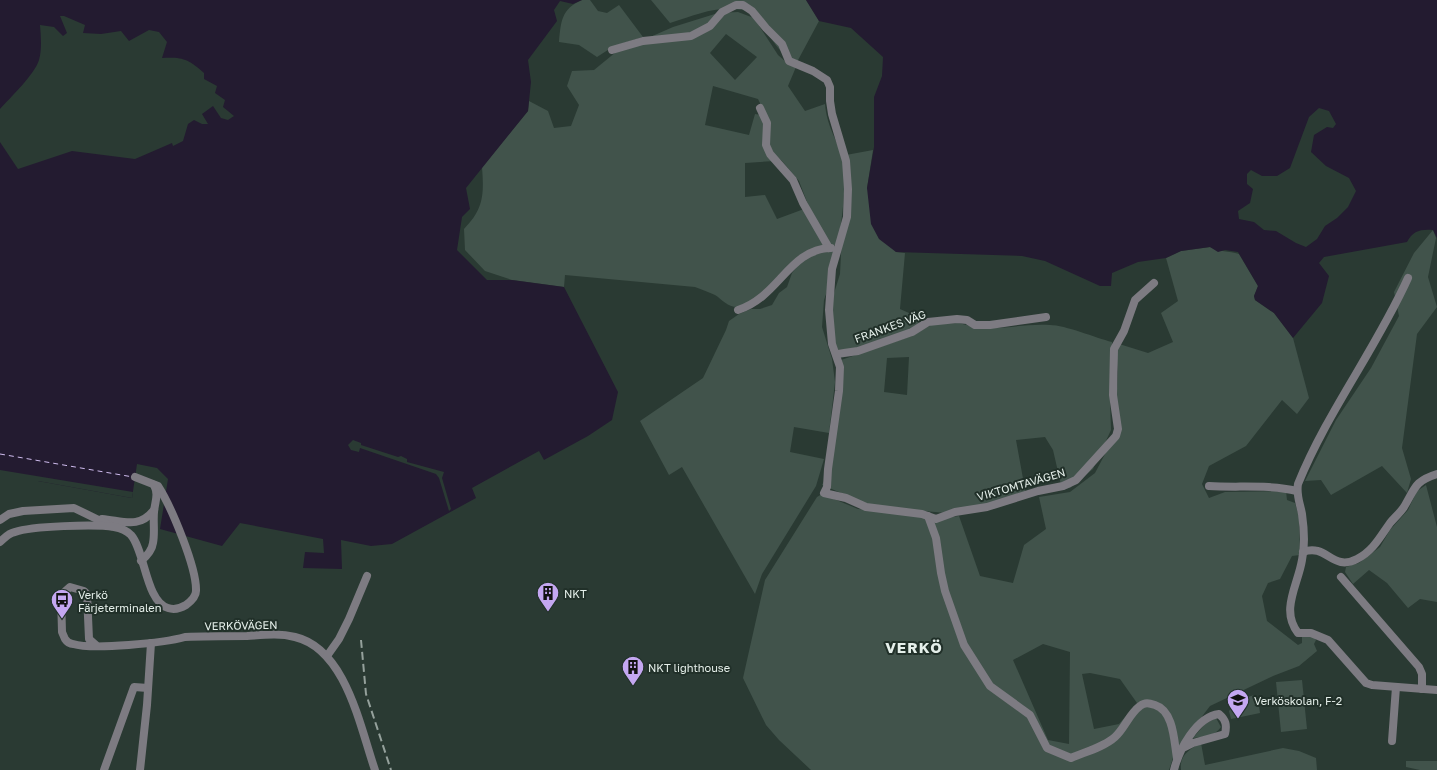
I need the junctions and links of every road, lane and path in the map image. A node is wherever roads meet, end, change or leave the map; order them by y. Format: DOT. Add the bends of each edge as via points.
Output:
graph roads {
  1 [pos="612,50"];
  2 [pos="760,108"];
  3 [pos="838,247"];
  4 [pos="828,248"];
  5 [pos="1408,278"];
  6 [pos="1154,283"];
  7 [pos="738,310"];
  8 [pos="1046,317"];
  9 [pos="837,354"];
  10 [pos="1437,474"];
  11 [pos="135,477"];
  12 [pos="153,483"];
  13 [pos="1208,486"];
  14 [pos="1297,491"];
  15 [pos="154,510"];
  16 [pos="928,516"];
  17 [pos="96,518"];
  18 [pos="0,520"];
  19 [pos="114,527"];
  20 [pos="0,542"];
  21 [pos="1303,552"];
  22 [pos="141,561"];
  23 [pos="367,576"];
  24 [pos="1341,577"];
  25 [pos="151,642"];
  26 [pos="97,646"];
  27 [pos="327,656"];
  28 [pos="1396,687"];
  29 [pos="148,688"];
  30 [pos="1422,689"];
  31 [pos="1437,690"];
  32 [pos="1392,741"];
  33 [pos="1183,748"];
  34 [pos="1177,758"];
  35 [pos="104,770"];
  36 [pos="140,770"];
  37 [pos="375,770"];
  38 [pos="1174,770"];
  1 -- 3 [label="street" via="643,41 691,36 710,26 722,12 736,5 743,5 752,11 782,44 789,61 823,76 830,87 832,114 846,161 848,189 847,218"];
  2 -- 4 [label="street" via="767,123 766,145 770,154 793,180"];
  3 -- 4 [label="street"];
  3 -- 9 [label="street" via="832,269 829,310 832,344"];
  4 -- 7 [label="street" via="808,252 763,298"];
  5 -- 14 [label="street" via="1302,473"];
  6 -- 16 [label="street, VIKTOMTAVÄGEN" via="1136,300 1114,349 1113,395 1118,429 1116,436 1076,480 987,507 954,512 936,520"];
  8 -- 9 [label="street, FRANKES VÄG" via="990,326 975,325 957,319 928,322 912,332 858,351"];
  9 -- 16 [label="street, VIKTOMTAVÄGEN" via="840,367 839,391 827,487 824,493 846,498 866,507"];
  10 -- 21 [label="street" via="1419,481 1404,507 1379,540 1357,559 1346,563 1338,562 1312,548"];
  11 -- 12 [label="street"];
  12 -- 15 [label="street" via="157,502"];
  12 -- 22 [label="street" via="164,495 189,559 195,578 196,593 192,601 177,609 168,608 160,603"];
  13 -- 14 [label="street" via="1279,487"];
  14 -- 21 [label="street" via="1302,512"];
  15 -- 17 [label="street" via="149,517 139,523"];
  15 -- 22 [label="street" via="153,542"];
  16 -- 34 [label="street" via="936,538 945,591 964,645 990,686 1030,715 1047,748 1071,758 1117,736 1136,711 1148,703 1160,706 1168,716"];
  17 -- 18 [label="street" via="74,508 23,511 9,514"];
  17 -- 19 [label="street"];
  19 -- 20 [label="street" via="24,529 13,532"];
  19 -- 22 [label="street" via="131,535"];
  21 -- 28 [label="street" via="1290,600 1293,626 1298,633 1311,633 1328,640 1366,683"];
  23 -- 27 [label="street" via="339,639"];
  24 -- 30 [label="street" via="1419,668 1422,674"];
  25 -- 26 [label="street, VERKÖVÄGEN"];
  25 -- 27 [label="street, VERKÖVÄGEN" via="185,637 284,635 314,644"];
  25 -- 29 [label="street"];
  26 -- 26 [label="street, VERKÖVÄGEN" via="89,639 87,594 70,587 61,595 62,632 65,640 74,645"];
  27 -- 37 [label="street, VERKÖVÄGEN" via="340,674"];
  28 -- 30 [label="street"];
  28 -- 32 [label="street"];
  29 -- 35 [label="street" via="134,688"];
  29 -- 36 [label="street"];
  30 -- 31 [label="street"];
  33 -- 33 [label="street" via="1225,734 1224,718 1219,714 1211,715 1195,730"];
  33 -- 34 [label="street"];
  34 -- 38 [label="street"];
}
